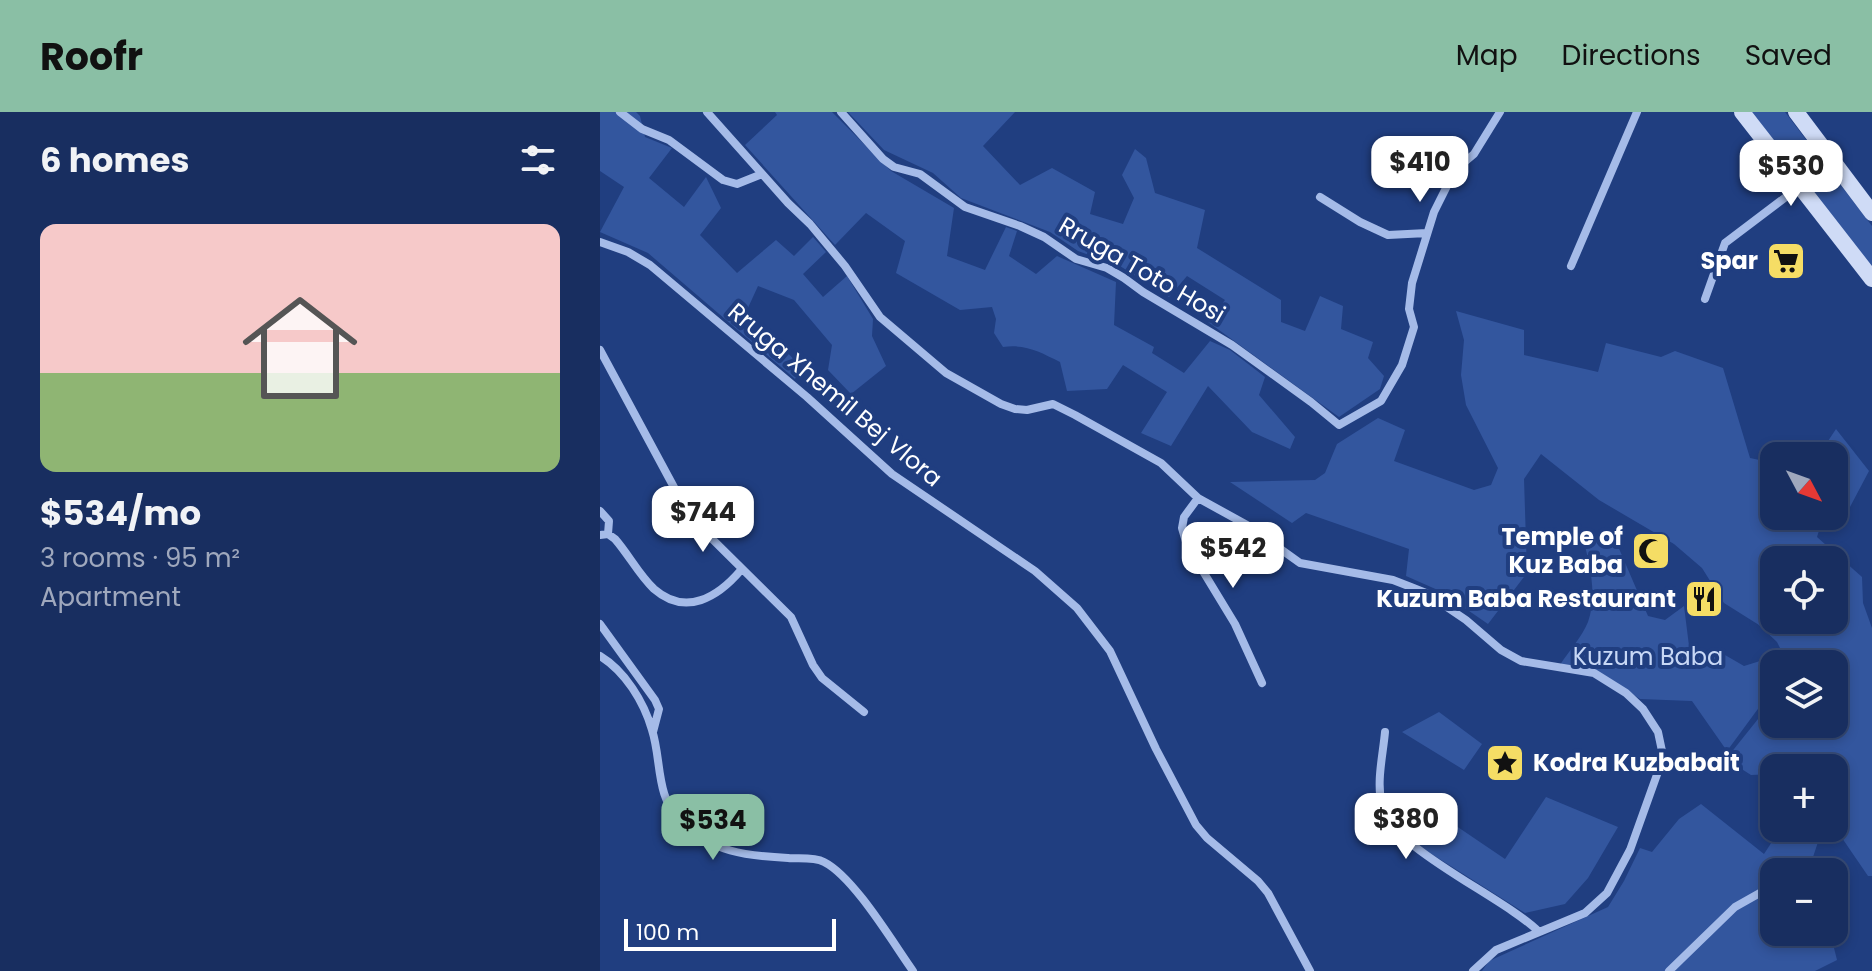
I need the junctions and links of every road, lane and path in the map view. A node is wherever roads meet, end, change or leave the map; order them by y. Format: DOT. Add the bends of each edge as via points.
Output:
graph roads {
  1 [pos="620,112"];
  2 [pos="707,112"];
  3 [pos="841,112"];
  4 [pos="1500,112"];
  5 [pos="1637,112"];
  6 [pos="1742,112"];
  7 [pos="1796,112"];
  8 [pos="762,174"];
  9 [pos="1799,187"];
  10 [pos="1320,197"];
  11 [pos="1872,213"];
  12 [pos="1427,233"];
  13 [pos="600,242"];
  14 [pos="1571,266"];
  15 [pos="1872,279"];
  16 [pos="1705,299"];
  17 [pos="600,350"];
  18 [pos="1198,498"];
  19 [pos="600,511"];
  20 [pos="604,535"];
  21 [pos="741,570"];
  22 [pos="600,624"];
  23 [pos="600,656"];
  24 [pos="1262,683"];
  25 [pos="864,712"];
  26 [pos="653,732"];
  27 [pos="1385,732"];
  28 [pos="1760,893"];
  29 [pos="1539,932"];
  30 [pos="913,971"];
  31 [pos="1310,971"];
  32 [pos="1473,971"];
  33 [pos="1669,971"];
  1 -- 8 [label="street" via="723,180 737,184"];
  2 -- 8 [label="street"];
  3 -- 12 [label="street, Rruga Toto Hosi" via="894,167 920,174 965,207 1020,226 1076,259 1107,268 1232,345 1339,425 1381,401 1402,365 1414,327 1409,309 1412,283"];
  4 -- 12 [label="street" via="1474,154 1450,176"];
  5 -- 14 [label="street"];
  6 -- 9 [label="main road"];
  7 -- 11 [label="main road"];
  8 -- 18 [label="street" via="820,236 880,317 946,373 1015,409 1053,404 1161,463"];
  9 -- 15 [label="main road"];
  9 -- 16 [label="street" via="1725,243"];
  10 -- 12 [label="street" via="1388,235"];
  13 -- 31 [label="street, Rruga Xhemil Bej Vlora" via="650,265 892,474 1035,571 1077,608 1110,651 1196,825 1258,881"];
  17 -- 21 [label="street" via="697,524"];
  18 -- 24 [label="street" via="1184,517 1187,545 1235,624"];
  18 -- 29 [label="street" via="1300,563 1393,580 1426,593 1521,661 1594,673 1626,693 1651,719 1662,751 1630,850 1597,904"];
  19 -- 20 [label="street" via="609,521"];
  20 -- 21 [label="street" via="620,545 656,591 682,603 707,600"];
  21 -- 25 [label="street" via="791,617 822,678"];
  22 -- 26 [label="street" via="655,700 659,709"];
  23 -- 26 [label="street" via="637,695"];
  26 -- 30 [label="street" via="660,783 678,820 739,855 822,860 846,881"];
  27 -- 29 [label="street" via="1379,792 1391,825 1416,849"];
  28 -- 33 [label="street" via="1735,907"];
  29 -- 32 [label="street" via="1496,950"];
}
